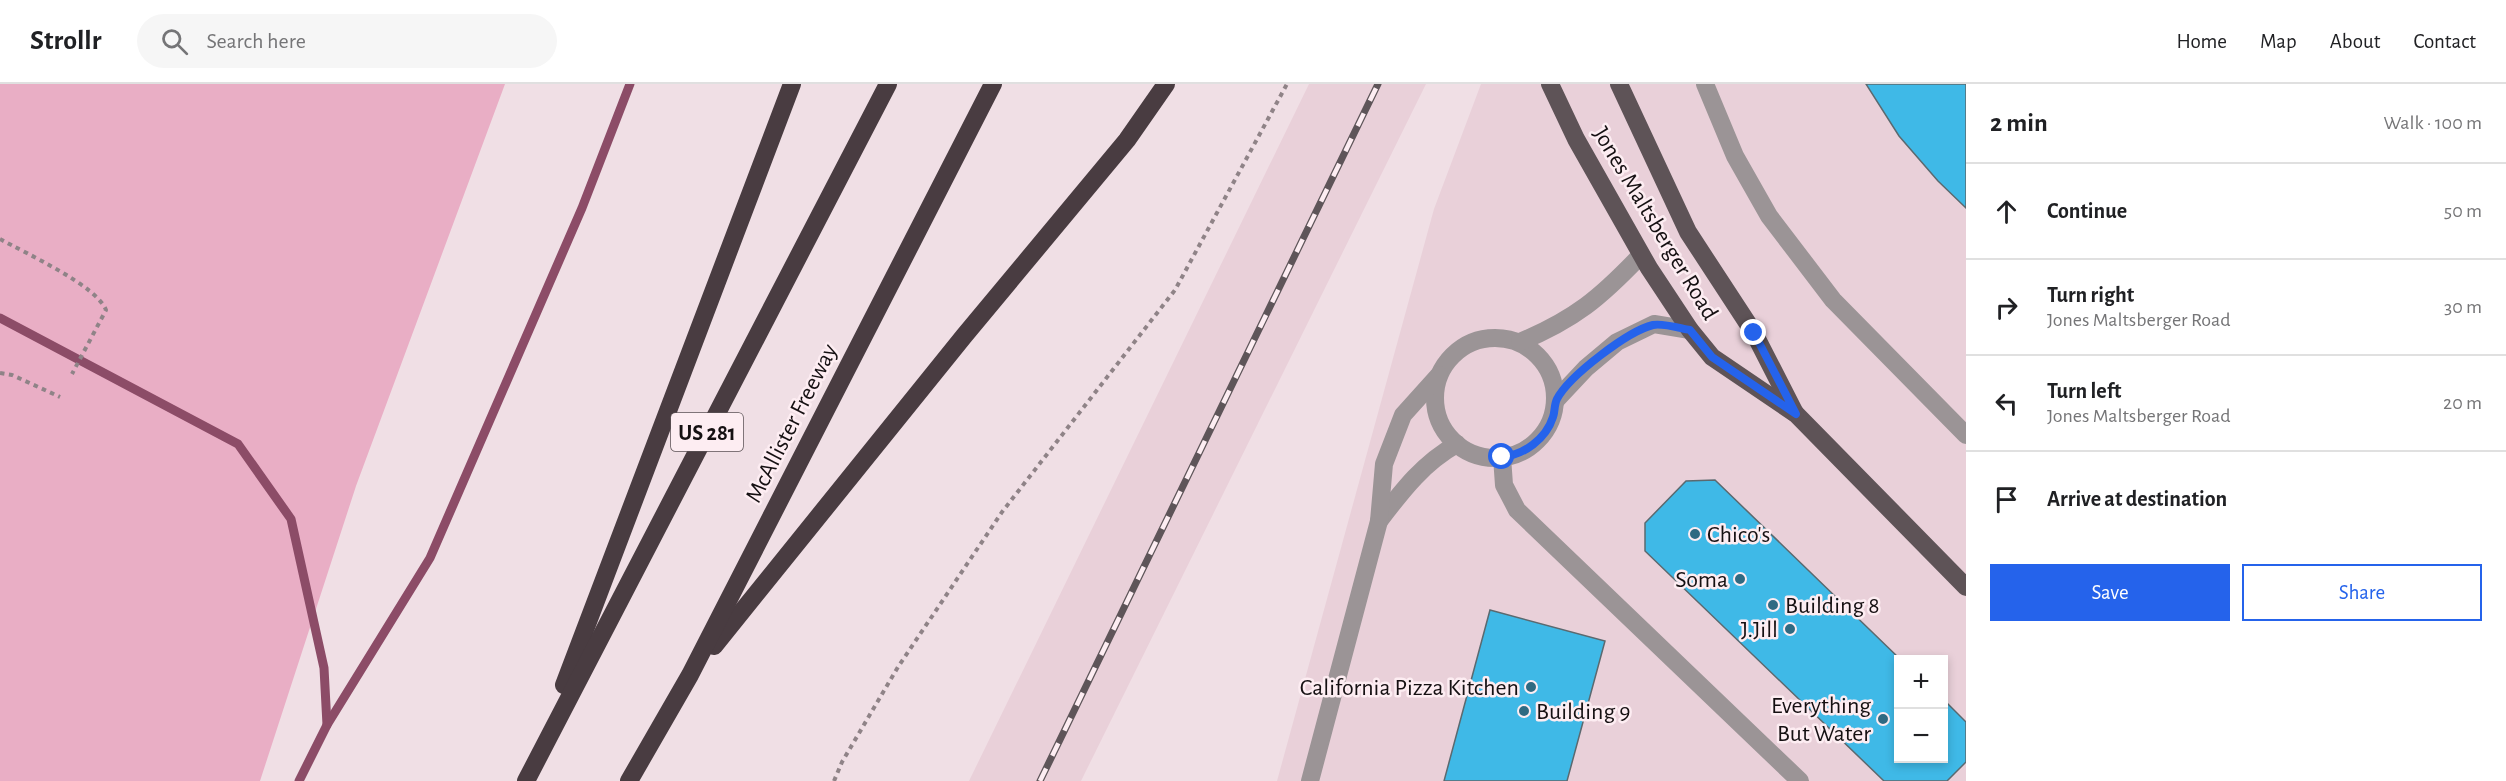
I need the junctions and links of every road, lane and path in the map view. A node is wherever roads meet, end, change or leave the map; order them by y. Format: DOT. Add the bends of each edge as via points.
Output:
graph roads {
  1 [pos="792,84"];
  2 [pos="888,84"];
  3 [pos="993,84"];
  4 [pos="1166,84"];
  5 [pos="1287,84"];
  6 [pos="1550,84"];
  7 [pos="1619,84"];
  8 [pos="1705,84"];
  9 [pos="0,239"];
  10 [pos="1641,255"];
  11 [pos="1690,330"];
  12 [pos="1520,342"];
  13 [pos="0,373"];
  14 [pos="72,374"];
  15 [pos="1438,375"];
  16 [pos="60,397"];
  17 [pos="1556,400"];
  18 [pos="1796,414"];
  19 [pos="1966,435"];
  20 [pos="1457,444"];
  21 [pos="1502,457"];
  22 [pos="1379,521"];
  23 [pos="1966,586"];
  24 [pos="690,675"];
  25 [pos="529,775"];
  26 [pos="629,781"];
  27 [pos="834,781"];
  28 [pos="1310,781"];
  29 [pos="1800,781"];
  1 -- 25 [label="highway"];
  2 -- 25 [label="highway, US 281"];
  3 -- 24 [label="highway, McAllister Freeway"];
  4 -- 24 [label="highway" via="1127,140"];
  5 -- 27 [label="path" via="1175,290 1002,512 898,668"];
  6 -- 10 [label="main road, Jones Maltsberger Road"];
  7 -- 18 [label="main road, Jones Maltsberger Road" via="1688,232 1754,333"];
  8 -- 19 [label="lane" via="1736,156 1769,216 1833,300"];
  9 -- 14 [label="path" via="102,300 106,310"];
  10 -- 11 [label="main road, Jones Maltsberger Road"];
  10 -- 12 [label="lane" via="1604,295 1558,326"];
  11 -- 17 [label="lane" via="1654,324 1617,342"];
  11 -- 18 [label="main road, Jones Maltsberger Road" via="1712,357"];
  12 -- 15 [label="lane" via="1496,337 1472,341 1452,355"];
  12 -- 17 [label="lane" via="1539,356 1552,376"];
  13 -- 16 [label="path"];
  15 -- 20 [label="lane" via="1435,405 1446,434"];
  15 -- 22 [label="lane" via="1403,415 1384,464"];
  17 -- 21 [label="lane" via="1553,418 1543,435 1529,448"];
  18 -- 23 [label="main road, Jones Maltsberger Road"];
  20 -- 21 [label="lane" via="1474,454"];
  20 -- 22 [label="lane" via="1434,458"];
  21 -- 29 [label="lane" via="1504,485 1517,510"];
  22 -- 28 [label="lane"];
  24 -- 26 [label="highway, McAllister Freeway"];
}
